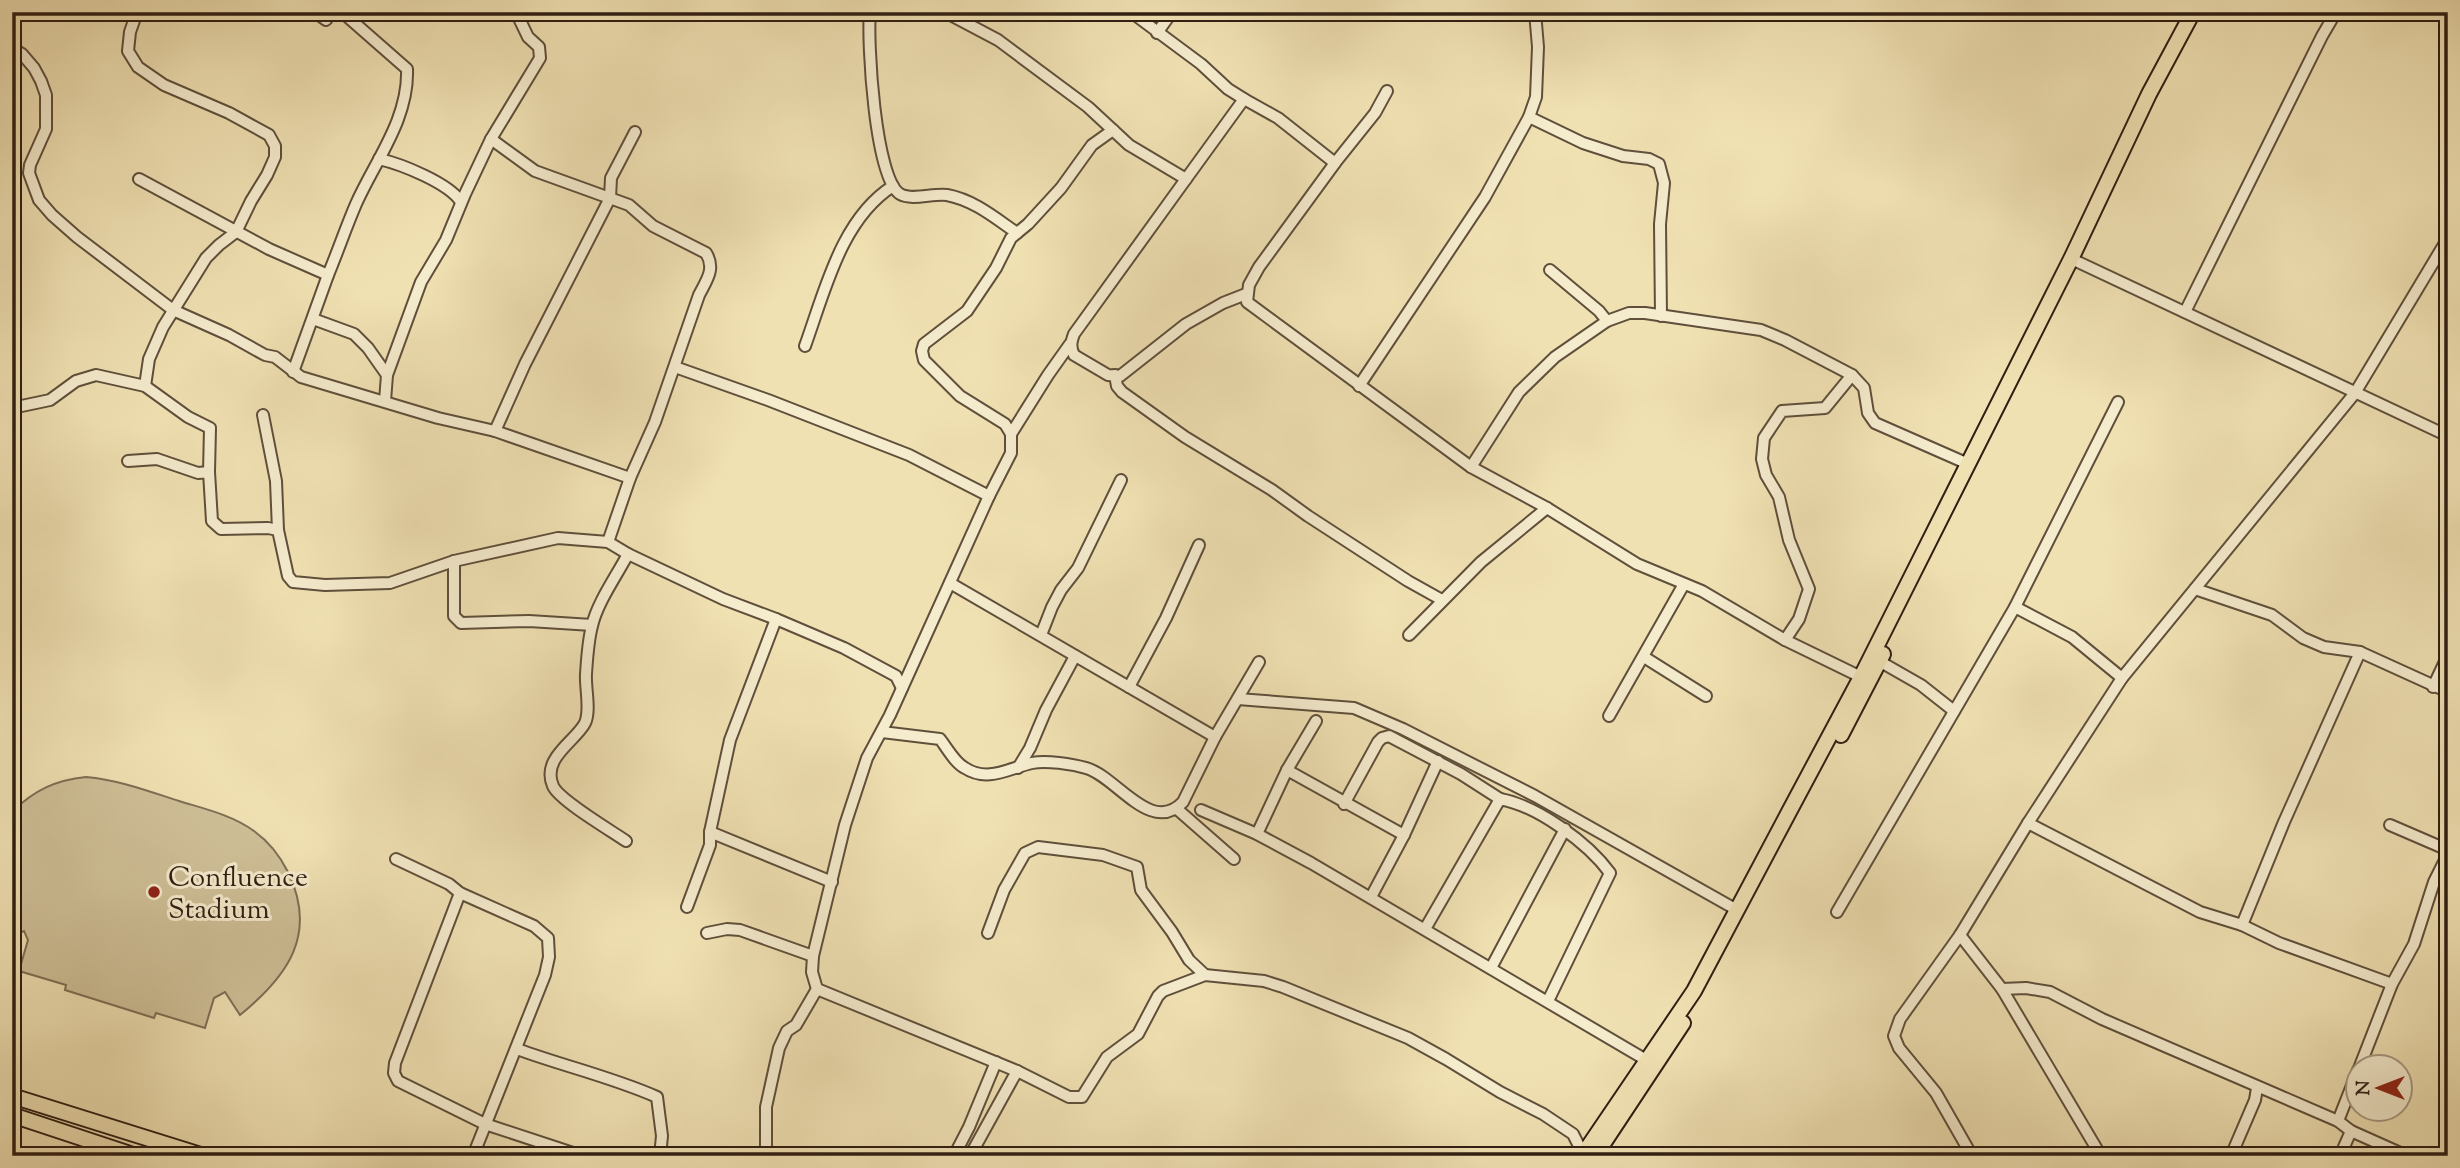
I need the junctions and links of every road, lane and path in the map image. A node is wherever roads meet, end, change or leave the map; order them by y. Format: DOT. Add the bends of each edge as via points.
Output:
graph roads {
  1 [pos="137,12"];
  2 [pos="315,12"];
  3 [pos="330,12"];
  4 [pos="342,12"];
  5 [pos="516,12"];
  6 [pos="870,12"];
  7 [pos="945,12"];
  8 [pos="1131,12"];
  9 [pos="1172,12"];
  10 [pos="1535,12"];
  11 [pos="2336,12"];
  12 [pos="2191,13"];
  13 [pos="1157,33"];
  14 [pos="12,48"];
  15 [pos="1387,91"];
  16 [pos="1244,99"];
  17 [pos="1529,117"];
  18 [pos="1113,130"];
  19 [pos="635,132"];
  20 [pos="491,139"];
  21 [pos="379,159"];
  22 [pos="1335,163"];
  23 [pos="139,179"];
  24 [pos="1186,179"];
  25 [pos="893,187"];
  26 [pos="610,198"];
  27 [pos="461,202"];
  28 [pos="236,232"];
  29 [pos="1017,233"];
  30 [pos="2448,238"];
  31 [pos="2078,262"];
  32 [pos="1550,270"];
  33 [pos="328,275"];
  34 [pos="1246,294"];
  35 [pos="173,310"];
  36 [pos="2185,312"];
  37 [pos="1661,316"];
  38 [pos="313,319"];
  39 [pos="1607,321"];
  40 [pos="1070,344"];
  41 [pos="805,346"];
  42 [pos="675,367"];
  43 [pos="293,372"];
  44 [pos="387,375"];
  45 [pos="1115,375"];
  46 [pos="1852,376"];
  47 [pos="145,386"];
  48 [pos="1359,386"];
  49 [pos="2355,393"];
  50 [pos="385,401"];
  51 [pos="2118,402"];
  52 [pos="12,408"];
  53 [pos="263,415"];
  54 [pos="495,431"];
  55 [pos="1012,434"];
  56 [pos="2448,436"];
  57 [pos="128,461"];
  58 [pos="1966,463"];
  59 [pos="1471,467"];
  60 [pos="209,472"];
  61 [pos="630,478"];
  62 [pos="1121,480"];
  63 [pos="989,496"];
  64 [pos="1547,508"];
  65 [pos="278,530"];
  66 [pos="608,541"];
  67 [pos="1199,545"];
  68 [pos="628,554"];
  69 [pos="454,561"];
  70 [pos="950,583"];
  71 [pos="1684,584"];
  72 [pos="2194,589"];
  73 [pos="1442,600"];
  74 [pos="2015,607"];
  75 [pos="776,619"];
  76 [pos="592,625"];
  77 [pos="1041,635"];
  78 [pos="1409,635"];
  79 [pos="1784,640"];
  80 [pos="2360,652"];
  81 [pos="2448,655"];
  82 [pos="1075,656"];
  83 [pos="1644,657"];
  84 [pos="1879,661"];
  85 [pos="1259,662"];
  86 [pos="1861,677"];
  87 [pos="2122,678"];
  88 [pos="1129,687"];
  89 [pos="2433,687"];
  90 [pos="902,688"];
  91 [pos="2448,692"];
  92 [pos="1706,696"];
  93 [pos="1238,699"];
  94 [pos="1954,711"];
  95 [pos="1609,716"];
  96 [pos="1316,720"];
  97 [pos="881,732"];
  98 [pos="1216,737"];
  99 [pos="1438,761"];
  100 [pos="1018,768"];
  101 [pos="1287,769"];
  102 [pos="1500,799"];
  103 [pos="1344,804"];
  104 [pos="1177,809"];
  105 [pos="1201,810"];
  106 [pos="2028,822"];
  107 [pos="2390,825"];
  108 [pos="1565,829"];
  109 [pos="710,832"];
  110 [pos="1257,834"];
  111 [pos="1404,835"];
  112 [pos="626,841"];
  113 [pos="2448,852"];
  114 [pos="396,859"];
  115 [pos="1234,859"];
  116 [pos="832,882"];
  117 [pos="460,893"];
  118 [pos="1371,897"];
  119 [pos="687,907"];
  120 [pos="1737,909"];
  121 [pos="1837,912"];
  122 [pos="2242,925"];
  123 [pos="1425,929"];
  124 [pos="707,933"];
  125 [pos="988,933"];
  126 [pos="1960,935"];
  127 [pos="813,956"];
  128 [pos="1491,968"];
  129 [pos="1205,975"];
  130 [pos="2392,984"];
  131 [pos="817,989"];
  132 [pos="2002,989"];
  133 [pos="1548,1001"];
  134 [pos="517,1049"];
  135 [pos="2365,1052"];
  136 [pos="996,1062"];
  137 [pos="1651,1063"];
  138 [pos="1017,1071"];
  139 [pos="2257,1088"];
  140 [pos="12,1097"];
  141 [pos="2344,1107"];
  142 [pos="12,1115"];
  143 [pos="2338,1122"];
  144 [pos="485,1124"];
  145 [pos="2351,1131"];
  146 [pos="1587,1155"];
  147 [pos="136,1156"];
  148 [pos="204,1156"];
  149 [pos="473,1156"];
  150 [pos="582,1156"];
  151 [pos="660,1156"];
  152 [pos="766,1156"];
  153 [pos="954,1156"];
  154 [pos="970,1156"];
  155 [pos="1972,1156"];
  156 [pos="2101,1156"];
  157 [pos="2231,1156"];
  158 [pos="2340,1156"];
  159 [pos="2407,1156"];
  1 -- 28 [label="street" via="128,51 138,67 164,85 269,135 275,146 267,175"];
  2 -- 3 [label="street" via="326,20"];
  4 -- 21 [label="street" via="407,69 402,109"];
  5 -- 20 [label="street" via="528,37 539,47 540,58"];
  6 -- 25 [label="street" via="868,48 878,136"];
  7 -- 18 [label="street" via="998,40"];
  8 -- 13 [label="street"];
  9 -- 13 [label="street"];
  10 -- 17 [label="street" via="1536,97"];
  11 -- 36 [label="street"];
  12 -- 31 [label="main road" via="2157,98"];
  12 -- 58 [label="main road"];
  13 -- 16 [label="street"];
  14 -- 35 [label="street" via="34,68 46,95 46,130 29,173 39,200 77,237"];
  15 -- 22 [label="street"];
  16 -- 22 [label="street" via="1278,118"];
  16 -- 24 [label="street"];
  17 -- 37 [label="street" via="1583,143 1659,164 1664,183"];
  17 -- 48 [label="street" via="1485,197"];
  18 -- 24 [label="street" via="1129,145"];
  18 -- 29 [label="street" via="1092,145 1062,188"];
  19 -- 26 [label="street" via="611,178"];
  20 -- 26 [label="street" via="535,171"];
  20 -- 27 [label="street"];
  21 -- 27 [label="street" via="426,177"];
  21 -- 33 [label="street"];
  22 -- 34 [label="street" via="1259,267"];
  23 -- 28 [label="street"];
  24 -- 40 [label="street"];
  25 -- 29 [label="street" via="901,195 940,194 964,200"];
  25 -- 41 [label="street" via="877,197 853,228"];
  26 -- 42 [label="street" via="706,253 710,261"];
  26 -- 54 [label="street"];
  27 -- 44 [label="street" via="446,240 421,282"];
  28 -- 33 [label="street"];
  28 -- 35 [label="street" via="206,258"];
  29 -- 55 [label="street" via="967,311 924,344 922,351 923,360 960,396 1005,424"];
  30 -- 49 [label="street"];
  31 -- 36 [label="street"];
  31 -- 84 [label="main road"];
  32 -- 39 [label="street"];
  33 -- 38 [label="street"];
  34 -- 45 [label="street" via="1186,324 1126,372"];
  34 -- 48 [label="street" via="1247,302"];
  35 -- 43 [label="street" via="275,357"];
  35 -- 47 [label="street" via="149,359"];
  36 -- 49 [label="street"];
  37 -- 39 [label="street" via="1629,313"];
  37 -- 46 [label="street" via="1761,330"];
  38 -- 43 [label="street"];
  38 -- 44 [label="street" via="354,334"];
  39 -- 59 [label="street" via="1555,357 1518,392"];
  40 -- 45 [label="street" via="1074,355"];
  40 -- 55 [label="street"];
  42 -- 61 [label="street"];
  42 -- 63 [label="street" via="909,455"];
  43 -- 50 [label="street"];
  44 -- 50 [label="street"];
  45 -- 73 [label="street" via="1122,392 1185,437"];
  46 -- 58 [label="street" via="1864,388 1868,413 1875,423"];
  46 -- 79 [label="street" via="1825,408 1782,411 1762,448 1763,466 1779,497 1789,540 1809,589 1799,619"];
  47 -- 52 [label="street" via="96,375 76,381 50,400"];
  47 -- 60 [label="street" via="210,428"];
  48 -- 59 [label="street"];
  49 -- 56 [label="street"];
  49 -- 72 [label="street"];
  50 -- 54 [label="street"];
  51 -- 74 [label="street"];
  53 -- 65 [label="street" via="276,481"];
  54 -- 61 [label="street"];
  55 -- 63 [label="street" via="1012,453"];
  57 -- 60 [label="street" via="157,458 198,473"];
  58 -- 86 [label="main road"];
  59 -- 64 [label="street"];
  60 -- 65 [label="street" via="212,521 221,529"];
  61 -- 66 [label="street"];
  62 -- 77 [label="street"];
  63 -- 70 [label="street"];
  64 -- 71 [label="street" via="1637,564"];
  64 -- 73 [label="street"];
  65 -- 69 [label="street" via="293,582 390,583"];
  66 -- 68 [label="street"];
  66 -- 69 [label="street" via="558,538"];
  67 -- 88 [label="street"];
  68 -- 75 [label="street"];
  68 -- 76 [label="street"];
  69 -- 76 [label="street" via="454,616 461,623"];
  70 -- 77 [label="street"];
  70 -- 90 [label="street"];
  71 -- 79 [label="street" via="1702,590"];
  71 -- 83 [label="street"];
  72 -- 80 [label="street" via="2272,615 2324,647"];
  72 -- 87 [label="street"];
  73 -- 78 [label="street"];
  74 -- 87 [label="street" via="2072,637"];
  74 -- 94 [label="street"];
  75 -- 90 [label="street" via="896,676"];
  75 -- 109 [label="street" via="730,740"];
  76 -- 112 [label="street" via="585,723 554,761 551,778 554,788 572,804"];
  77 -- 82 [label="street"];
  79 -- 86 [label="street"];
  80 -- 89 [label="street"];
  80 -- 122 [label="street"];
  81 -- 89 [label="street"];
  82 -- 88 [label="street"];
  82 -- 100 [label="street"];
  83 -- 92 [label="street"];
  83 -- 95 [label="street"];
  84 -- 94 [label="street"];
  84 -- 137 [label="main road" via="1701,995"];
  85 -- 93 [label="street"];
  86 -- 120 [label="main road"];
  87 -- 106 [label="street"];
  88 -- 98 [label="street"];
  89 -- 91 [label="street"];
  90 -- 97 [label="street"];
  93 -- 98 [label="street"];
  93 -- 120 [label="street" via="1354,708 1535,796"];
  94 -- 121 [label="street"];
  96 -- 101 [label="street"];
  97 -- 100 [label="street" via="940,739 964,768 989,776"];
  97 -- 116 [label="street" via="861,775"];
  98 -- 104 [label="street"];
  99 -- 102 [label="street"];
  99 -- 103 [label="street" via="1389,736 1382,738"];
  99 -- 111 [label="street"];
  100 -- 104 [label="street" via="1035,762 1088,768 1141,807 1164,813"];
  101 -- 103 [label="street"];
  101 -- 110 [label="street"];
  102 -- 108 [label="street"];
  102 -- 123 [label="street"];
  103 -- 111 [label="street"];
  104 -- 115 [label="street"];
  105 -- 110 [label="street"];
  106 -- 122 [label="street" via="2200,912"];
  106 -- 126 [label="street"];
  107 -- 113 [label="street"];
  108 -- 128 [label="street"];
  108 -- 133 [label="street" via="1609,870 1610,877"];
  109 -- 116 [label="street"];
  109 -- 119 [label="street" via="710,845"];
  110 -- 118 [label="street"];
  111 -- 118 [label="street"];
  113 -- 130 [label="street" via="2414,944"];
  114 -- 117 [label="street"];
  116 -- 127 [label="street"];
  117 -- 134 [label="street" via="534,926 548,938 550,957 545,975"];
  117 -- 144 [label="street" via="394,1073 398,1081"];
  118 -- 123 [label="street"];
  120 -- 137 [label="main road"];
  122 -- 130 [label="street"];
  123 -- 128 [label="street"];
  124 -- 127 [label="street" via="740,930"];
  125 -- 129 [label="street" via="1004,890 1025,853 1038,847 1103,855 1137,867 1142,890 1189,960"];
  126 -- 132 [label="street"];
  126 -- 155 [label="street" via="1900,1019 1894,1036 1936,1093"];
  127 -- 131 [label="street"];
  128 -- 133 [label="street"];
  129 -- 138 [label="street" via="1163,991 1138,1034 1107,1057 1082,1097 1069,1097"];
  129 -- 146 [label="street" via="1273,983 1408,1038 1543,1114 1573,1134"];
  130 -- 135 [label="street"];
  131 -- 136 [label="street"];
  131 -- 152 [label="street" via="779,1048 766,1107"];
  132 -- 139 [label="street" via="2050,992"];
  132 -- 156 [label="street"];
  133 -- 137 [label="street"];
  134 -- 144 [label="street"];
  134 -- 151 [label="street" via="657,1097"];
  136 -- 138 [label="street"];
  136 -- 153 [label="street"];
  137 -- 146 [label="main road"];
  138 -- 154 [label="street"];
  139 -- 143 [label="street"];
  139 -- 157 [label="street"];
  140 -- 148 [label="main road"];
  141 -- 143 [label="street"];
  142 -- 147 [label="main road"];
  143 -- 145 [label="street"];
  144 -- 149 [label="street"];
  144 -- 150 [label="street"];
  145 -- 158 [label="street"];
  145 -- 159 [label="street"];
}
